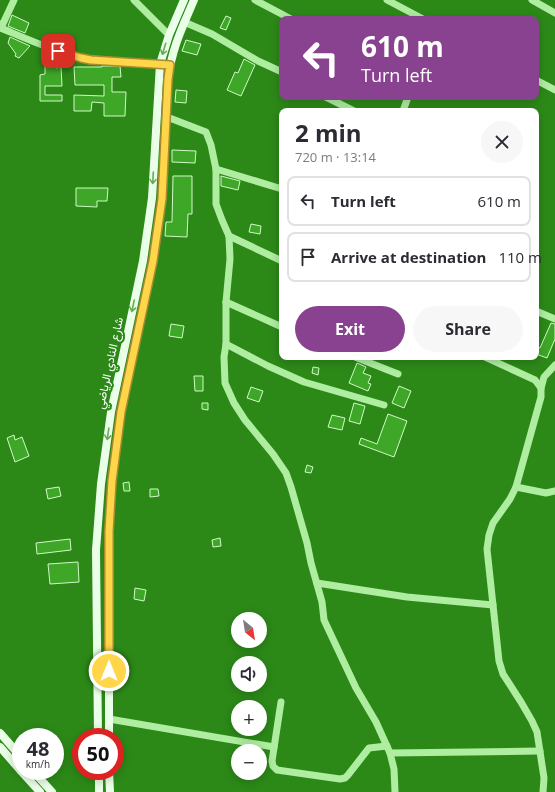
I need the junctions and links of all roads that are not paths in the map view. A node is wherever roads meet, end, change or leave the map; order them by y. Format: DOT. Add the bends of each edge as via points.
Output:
graph roads {
  1 [pos="14,0"];
  2 [pos="134,0"];
  3 [pos="184,0"];
  4 [pos="194,0"];
  5 [pos="254,0"];
  6 [pos="387,0"];
  7 [pos="532,0"];
  8 [pos="555,13"];
  9 [pos="285,16"];
  10 [pos="417,16"];
  11 [pos="184,22"];
  12 [pos="1,26"];
  13 [pos="168,35"];
  14 [pos="160,64"];
  15 [pos="170,65"];
  16 [pos="279,71"];
  17 [pos="539,82"];
  18 [pos="555,90"];
  19 [pos="332,100"];
  20 [pos="348,108"];
  21 [pos="167,117"];
  22 [pos="216,169"];
  23 [pos="279,188"];
  24 [pos="152,198"];
  25 [pos="162,199"];
  26 [pos="229,236"];
  27 [pos="279,260"];
  28 [pos="139,278"];
  29 [pos="149,280"];
  30 [pos="226,302"];
  31 [pos="539,312"];
  32 [pos="555,319"];
  33 [pos="279,325"];
  34 [pos="226,344"];
  35 [pos="363,360"];
  36 [pos="492,360"];
  37 [pos="555,365"];
  38 [pos="398,374"];
  39 [pos="541,388"];
  40 [pos="384,405"];
  41 [pos="516,487"];
  42 [pos="555,491"];
  43 [pos="317,582"];
  44 [pos="493,605"];
  45 [pos="109,613"];
  46 [pos="96,615"];
  47 [pos="281,702"];
  48 [pos="98,715"];
  49 [pos="109,716"];
  50 [pos="98,728"];
  51 [pos="109,728"];
  52 [pos="0,733"];
  53 [pos="387,746"];
  54 [pos="0,747"];
  55 [pos="12,747"];
  56 [pos="274,747"];
  57 [pos="540,751"];
  58 [pos="390,753"];
  59 [pos="12,761"];
  60 [pos="29,780"];
  61 [pos="41,780"];
  62 [pos="98,780"];
  63 [pos="110,780"];
  64 [pos="40,792"];
  65 [pos="52,792"];
  66 [pos="99,792"];
  67 [pos="110,792"];
  68 [pos="395,792"];
  69 [pos="543,792"];
  1 -- 12 [label="street"];
  2 -- 13 [label="street"];
  3 -- 13 [label="main road, شارع النادي الرياضي"];
  4 -- 11 [label="main road, شارع النادي الرياضي"];
  5 -- 9 [label="street"];
  6 -- 10 [label="street"];
  7 -- 8 [label="street"];
  11 -- 15 [label="main road, شارع النادي الرياضي"];
  11 -- 16 [label="street" via="212,34"];
  12 -- 14 [label="street" via="23,38 81,58"];
  13 -- 14 [label="main road, شارع النادي الرياضي, one-way"];
  14 -- 15 [label="street"];
  14 -- 24 [label="main road, شارع النادي الرياضي, one-way"];
  15 -- 21 [label="main road, شارع النادي الرياضي"];
  17 -- 18 [label="street"];
  19 -- 20 [label="street"];
  21 -- 22 [label="street" via="206,132"];
  21 -- 25 [label="main road, شارع النادي الرياضي"];
  22 -- 23 [label="street"];
  22 -- 26 [label="street" via="216,204"];
  24 -- 25 [label="main road"];
  24 -- 28 [label="main road, شارع النادي الرياضي"];
  25 -- 29 [label="main road, شارع النادي الرياضي"];
  26 -- 27 [label="street"];
  26 -- 30 [label="street" via="230,259"];
  28 -- 29 [label="main road"];
  28 -- 46 [label="main road, شارع النادي الرياضي, one-way" via="111,412 104,463 96,550"];
  29 -- 45 [label="main road, شارع النادي الرياضي" via="114,456 109,525"];
  30 -- 33 [label="street"];
  30 -- 34 [label="street"];
  31 -- 32 [label="street"];
  34 -- 40 [label="street" via="304,382"];
  34 -- 43 [label="street" via="225,383 234,403 286,473"];
  35 -- 38 [label="street"];
  36 -- 39 [label="street" via="535,380"];
  37 -- 39 [label="street" via="544,377"];
  39 -- 41 [label="street" via="542,397"];
  41 -- 42 [label="street" via="546,493"];
  41 -- 44 [label="street" via="493,523 489,535 487,549"];
  43 -- 44 [label="street" via="408,597"];
  43 -- 53 [label="street" via="324,620"];
  44 -- 57 [label="street" via="501,668 532,721"];
  45 -- 46 [label="main road"];
  45 -- 49 [label="main road, شارع النادي الرياضي"];
  46 -- 48 [label="main road, شارع النادي الرياضي"];
  47 -- 56 [label="street"];
  48 -- 49 [label="main road"];
  48 -- 50 [label="main road, شارع النادي الرياضي"];
  49 -- 51 [label="main road, شارع النادي الرياضي"];
  49 -- 56 [label="street"];
  52 -- 55 [label="main road"];
  53 -- 56 [label="street" via="369,748 348,775 340,779 277,770 272,761"];
  53 -- 58 [label="street"];
  54 -- 59 [label="main road"];
  57 -- 58 [label="street"];
  57 -- 69 [label="street" via="544,778"];
  58 -- 68 [label="street"];
  60 -- 64 [label="main road"];
  61 -- 65 [label="main road"];
  62 -- 66 [label="main road"];
  63 -- 67 [label="main road"];
}
